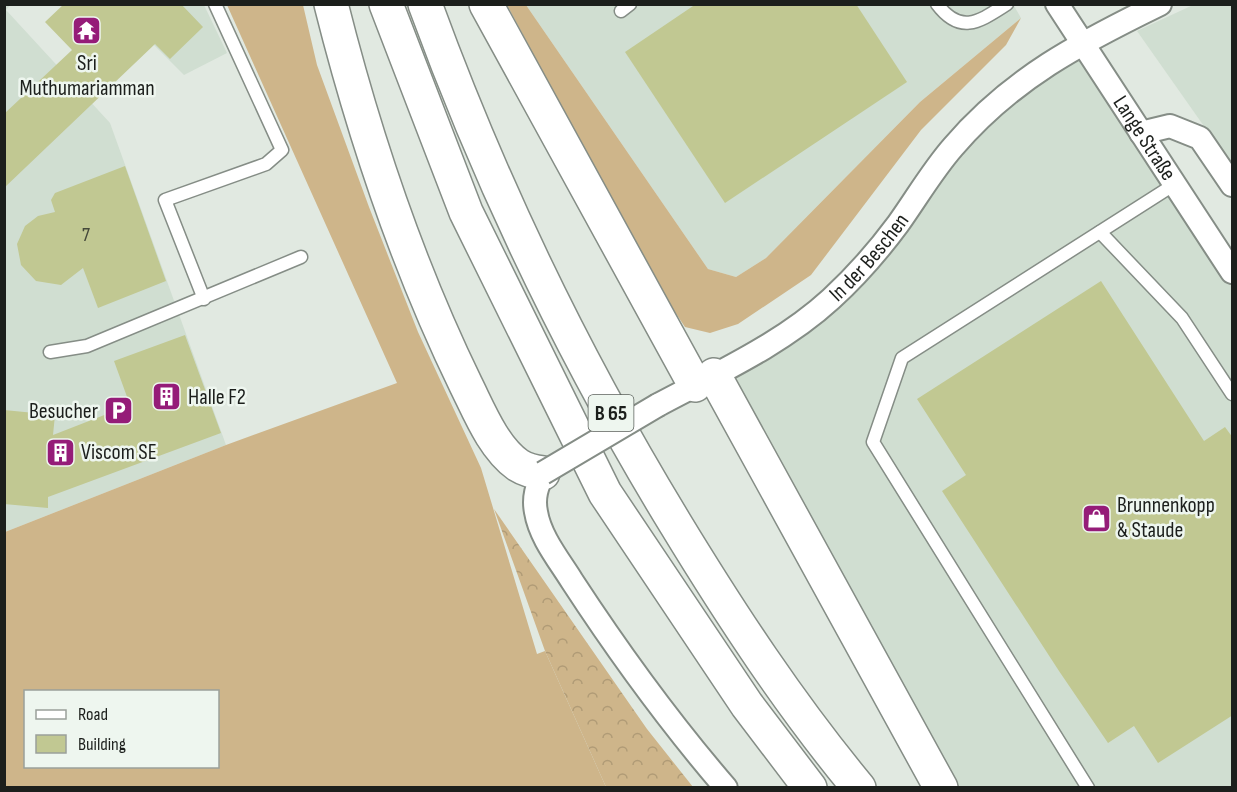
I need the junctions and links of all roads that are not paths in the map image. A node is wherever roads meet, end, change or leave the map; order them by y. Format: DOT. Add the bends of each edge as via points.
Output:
graph roads {
  1 [pos="215,4"];
  2 [pos="331,4"];
  3 [pos="386,4"];
  4 [pos="425,4"];
  5 [pos="486,4"];
  6 [pos="937,4"];
  7 [pos="1007,4"];
  8 [pos="1057,4"];
  9 [pos="1160,4"];
  10 [pos="1081,43"];
  11 [pos="1141,133"];
  12 [pos="1175,184"];
  13 [pos="1233,185"];
  14 [pos="1100,232"];
  15 [pos="301,257"];
  16 [pos="1233,272"];
  17 [pos="204,299"];
  18 [pos="50,352"];
  19 [pos="705,380"];
  20 [pos="1233,394"];
  21 [pos="543,473"];
  22 [pos="726,788"];
  23 [pos="810,788"];
  24 [pos="859,788"];
  25 [pos="941,788"];
  26 [pos="1088,788"];
  1 -- 17 [label="lane" via="282,150 266,164 165,200"];
  2 -- 21 [label="highway" via="357,108 432,316 497,442 517,464"];
  3 -- 23 [label="highway, B 65" via="466,212 605,493 734,686"];
  4 -- 24 [label="highway, B 65" via="516,225 578,355 721,599"];
  5 -- 19 [label="highway"];
  6 -- 7 [label="lane" via="952,20 963,24 985,18"];
  8 -- 10 [label="street, Lange Straße"];
  9 -- 10 [label="street, In der Beschen"];
  10 -- 11 [label="street, Lange Straße"];
  10 -- 19 [label="street, In der Beschen" via="1019,82 984,113 952,147 897,225 831,299 798,325"];
  11 -- 12 [label="street, Lange Straße"];
  11 -- 13 [label="street" via="1170,126 1200,138"];
  12 -- 14 [label="lane"];
  12 -- 16 [label="street, Lange Straße"];
  14 -- 20 [label="lane" via="1182,318"];
  14 -- 26 [label="lane" via="902,358 873,442"];
  15 -- 17 [label="lane"];
  17 -- 18 [label="lane" via="87,346"];
  19 -- 21 [label="street, In der Beschen, bridge"];
  19 -- 25 [label="highway"];
  21 -- 22 [label="street" via="535,492 536,513 551,548 664,711"];
}
